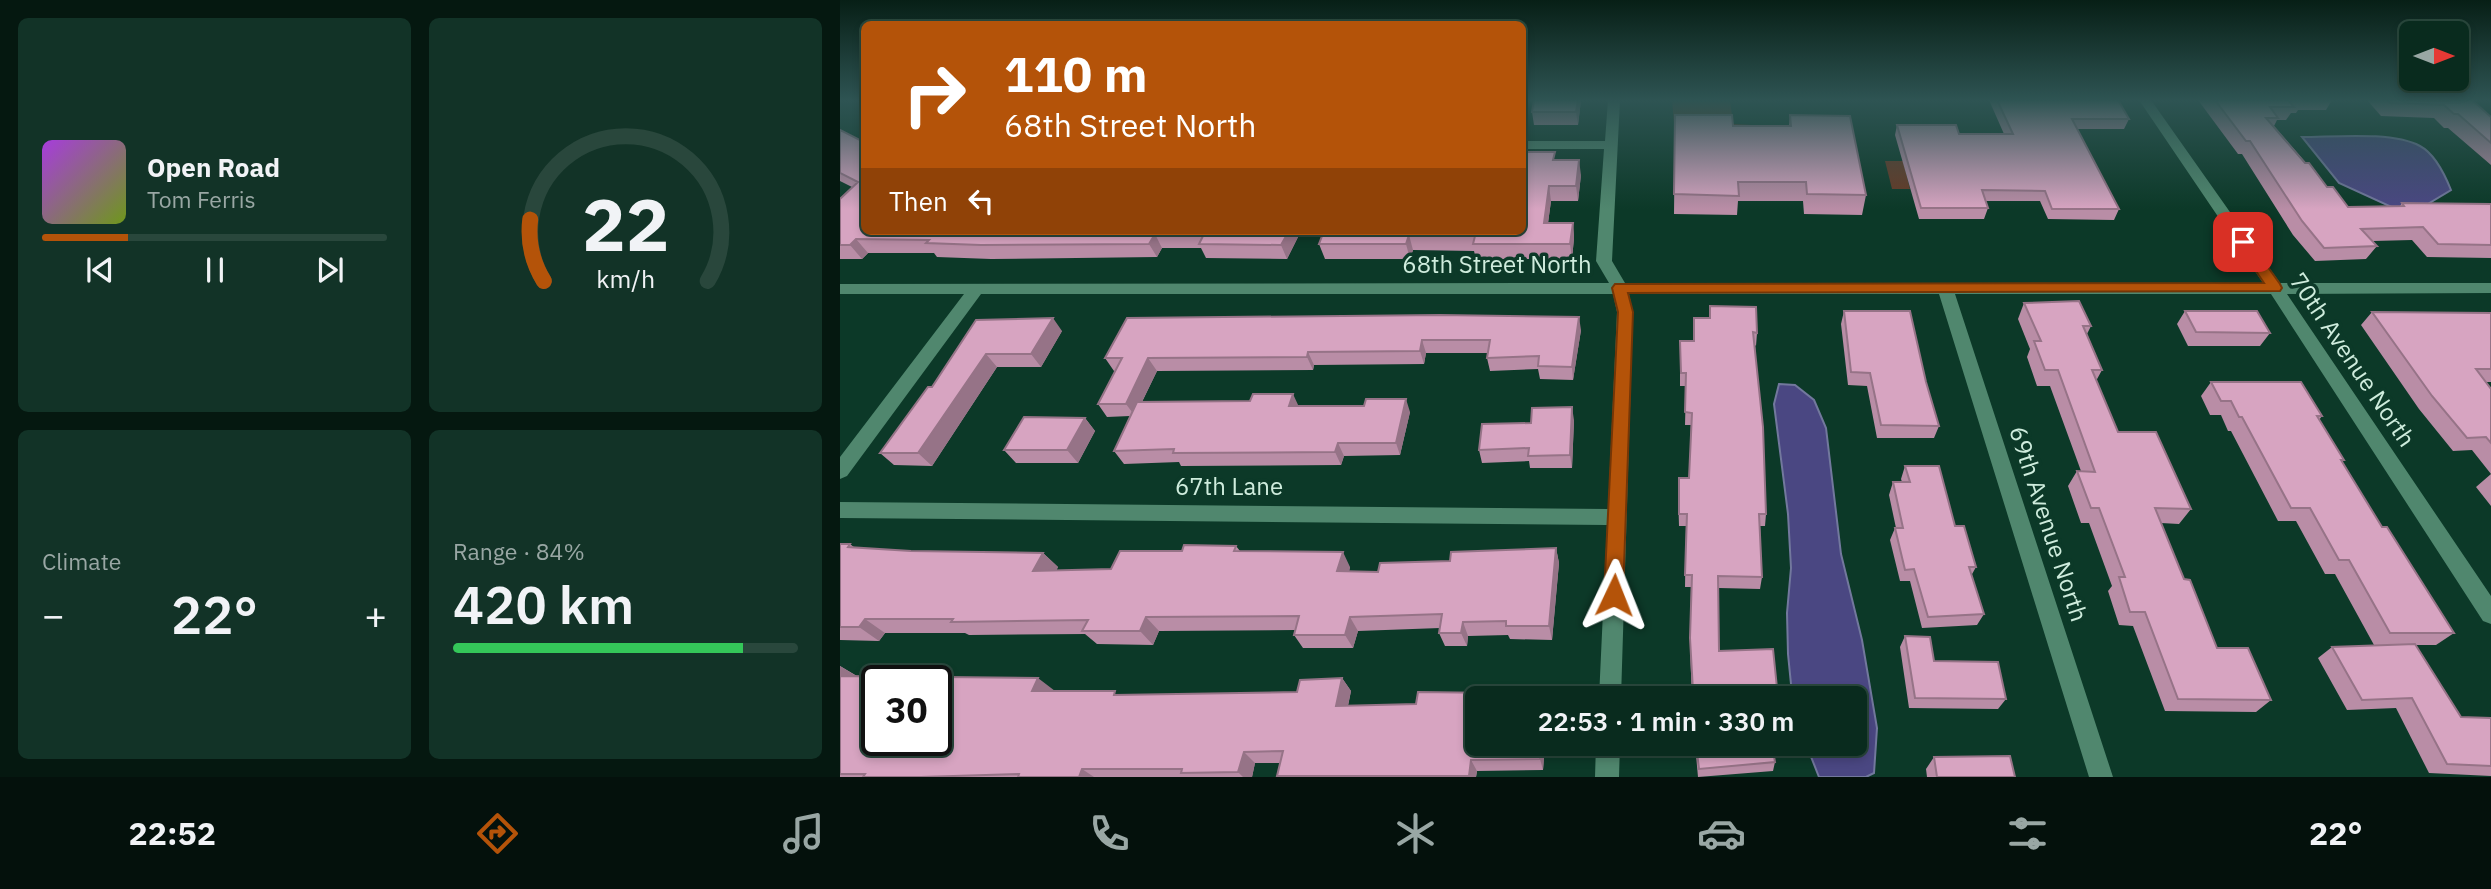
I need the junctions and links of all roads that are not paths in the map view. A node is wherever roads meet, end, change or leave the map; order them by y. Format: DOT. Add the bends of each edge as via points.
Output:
graph roads {
  1 [pos="1612,136"];
  2 [pos="2170,136"];
  3 [pos="1526,145"];
  4 [pos="1612,145"];
  5 [pos="1620,288"];
  6 [pos="1945,288"];
  7 [pos="2275,288"];
  8 [pos="2491,288"];
  9 [pos="840,289"];
  10 [pos="977,289"];
  11 [pos="840,471"];
  12 [pos="840,510"];
  13 [pos="1617,517"];
  14 [pos="2491,614"];
  15 [pos="1610,686"];
  16 [pos="1608,756"];
  17 [pos="1607,777"];
  18 [pos="2101,777"];
  1 -- 4 [label="street"];
  2 -- 7 [label="street, 70th Avenue North"];
  3 -- 4 [label="street"];
  4 -- 5 [label="street" via="1604,261"];
  5 -- 6 [label="street, 68th Street North"];
  5 -- 10 [label="street, 68th Street North"];
  5 -- 13 [label="street" via="1625,312"];
  6 -- 7 [label="street, 68th Street North"];
  6 -- 18 [label="street, 69th Avenue North"];
  7 -- 8 [label="street, 68th Street North"];
  7 -- 14 [label="street, 70th Avenue North"];
  9 -- 10 [label="street, 68th Street North"];
  10 -- 11 [label="street"];
  12 -- 13 [label="street, 67th Lane"];
  13 -- 15 [label="street"];
  16 -- 17 [label="street"];
}
